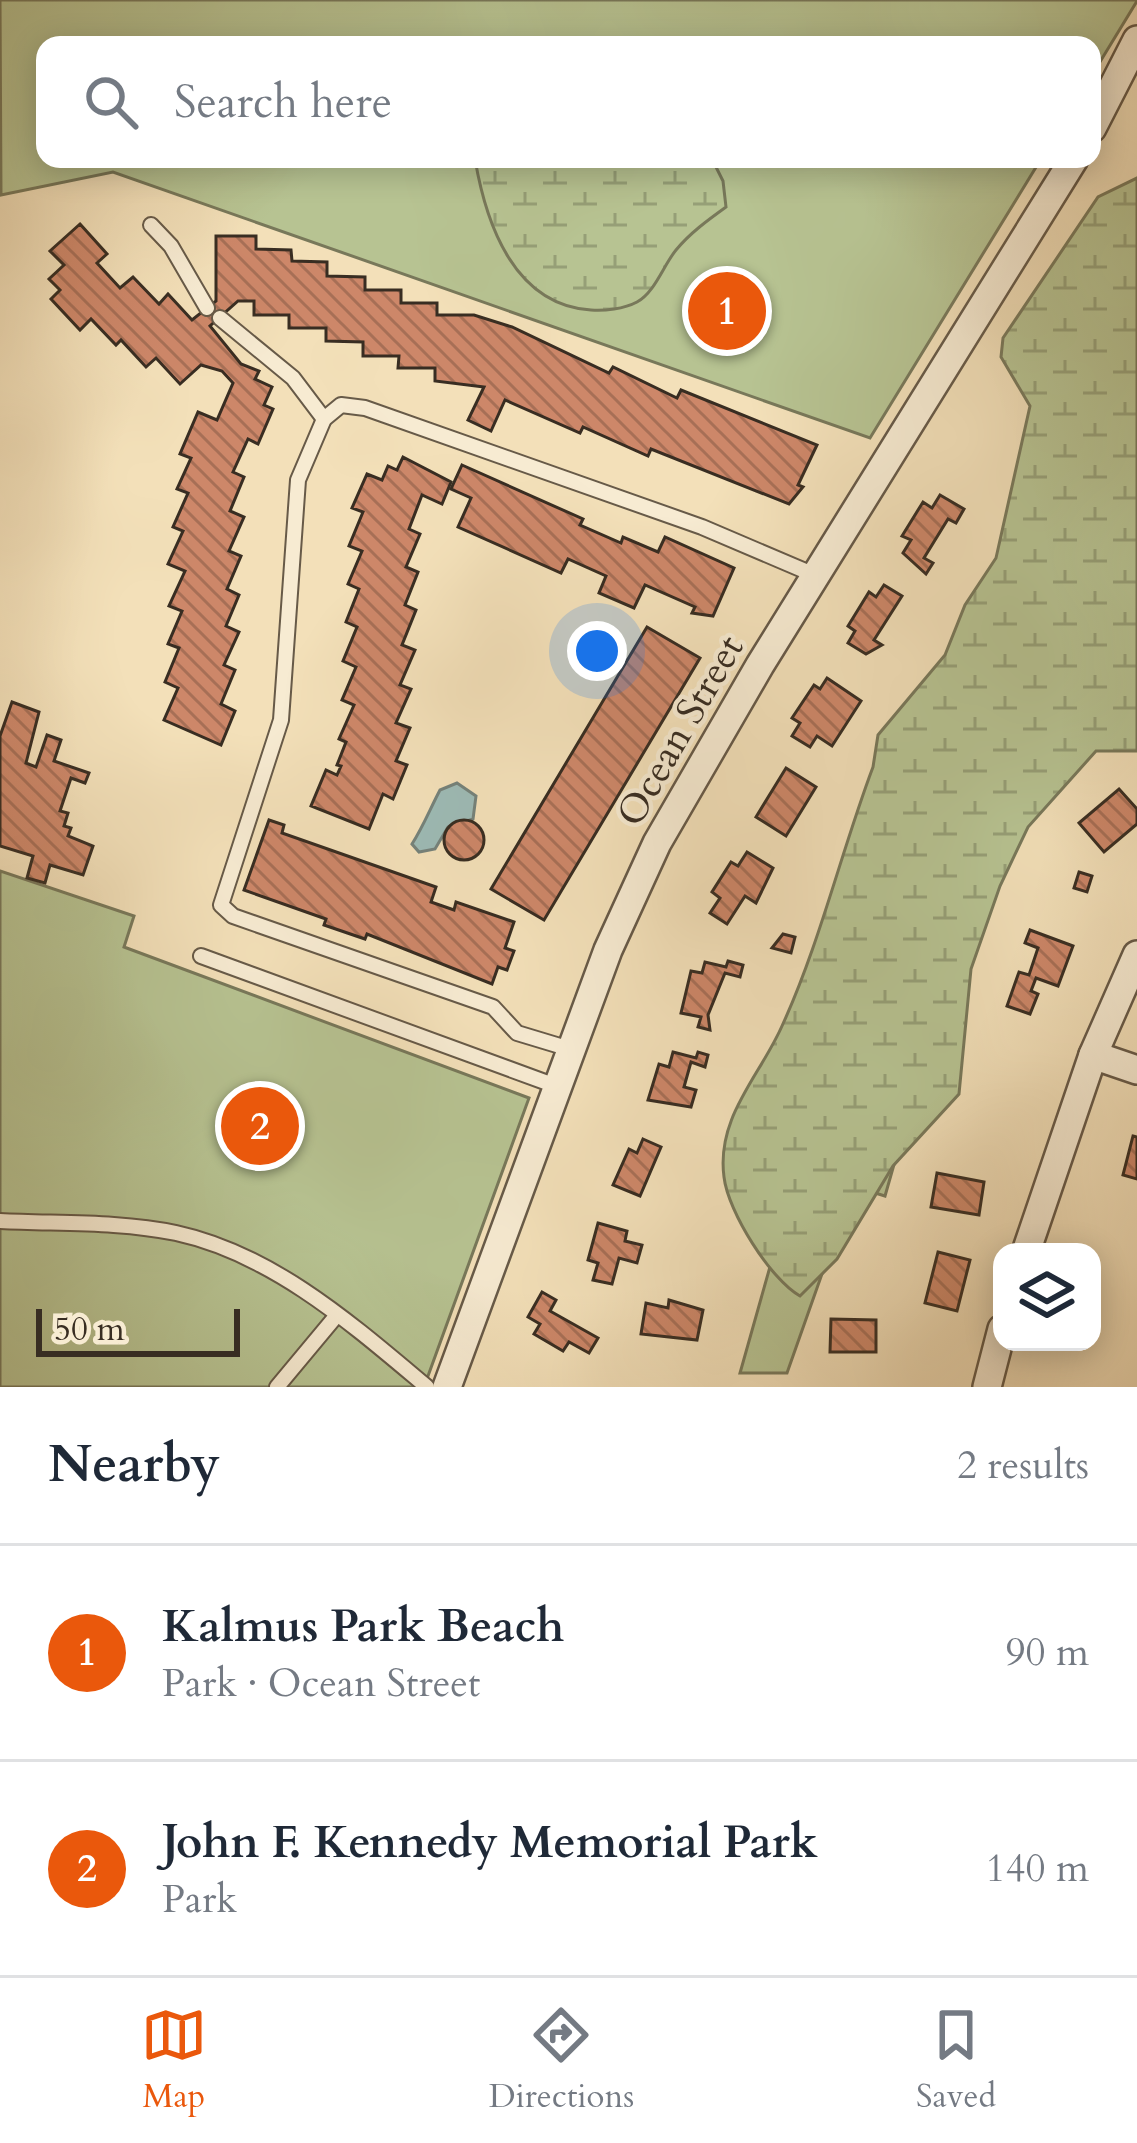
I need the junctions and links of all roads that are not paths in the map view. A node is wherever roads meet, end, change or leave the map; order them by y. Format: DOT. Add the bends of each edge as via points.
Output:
graph roads {
  1 [pos="1137,40"];
  2 [pos="1101,110"];
  3 [pos="1068,168"];
  4 [pos="151,225"];
  5 [pos="324,419"];
  6 [pos="817,576"];
  7 [pos="1137,955"];
  8 [pos="201,956"];
  9 [pos="570,1049"];
  10 [pos="1094,1055"];
  11 [pos="1137,1070"];
  12 [pos="556,1086"];
  13 [pos="0,1221"];
  14 [pos="1029,1243"];
  15 [pos="337,1315"];
  16 [pos="996,1351"];
  17 [pos="278,1387"];
  18 [pos="427,1387"];
  19 [pos="447,1387"];
  20 [pos="987,1387"];
  1 -- 2 [label="street"];
  3 -- 6 [label="street, Ocean Street"];
  4 -- 5 [label="lane" via="213,313 293,378"];
  5 -- 6 [label="lane" via="341,405 365,409 702,527"];
  5 -- 9 [label="lane" via="295,495 281,720 221,905 233,916 493,1006 517,1033"];
  6 -- 9 [label="street, Ocean Street" via="657,843"];
  7 -- 10 [label="street"];
  8 -- 12 [label="lane"];
  9 -- 12 [label="street, Ocean Street"];
  10 -- 11 [label="street"];
  10 -- 14 [label="street"];
  12 -- 19 [label="street, Ocean Street"];
  13 -- 15 [label="lane" via="151,1229 205,1241 269,1270"];
  15 -- 17 [label="lane"];
  15 -- 18 [label="lane"];
  16 -- 20 [label="street"];
}
